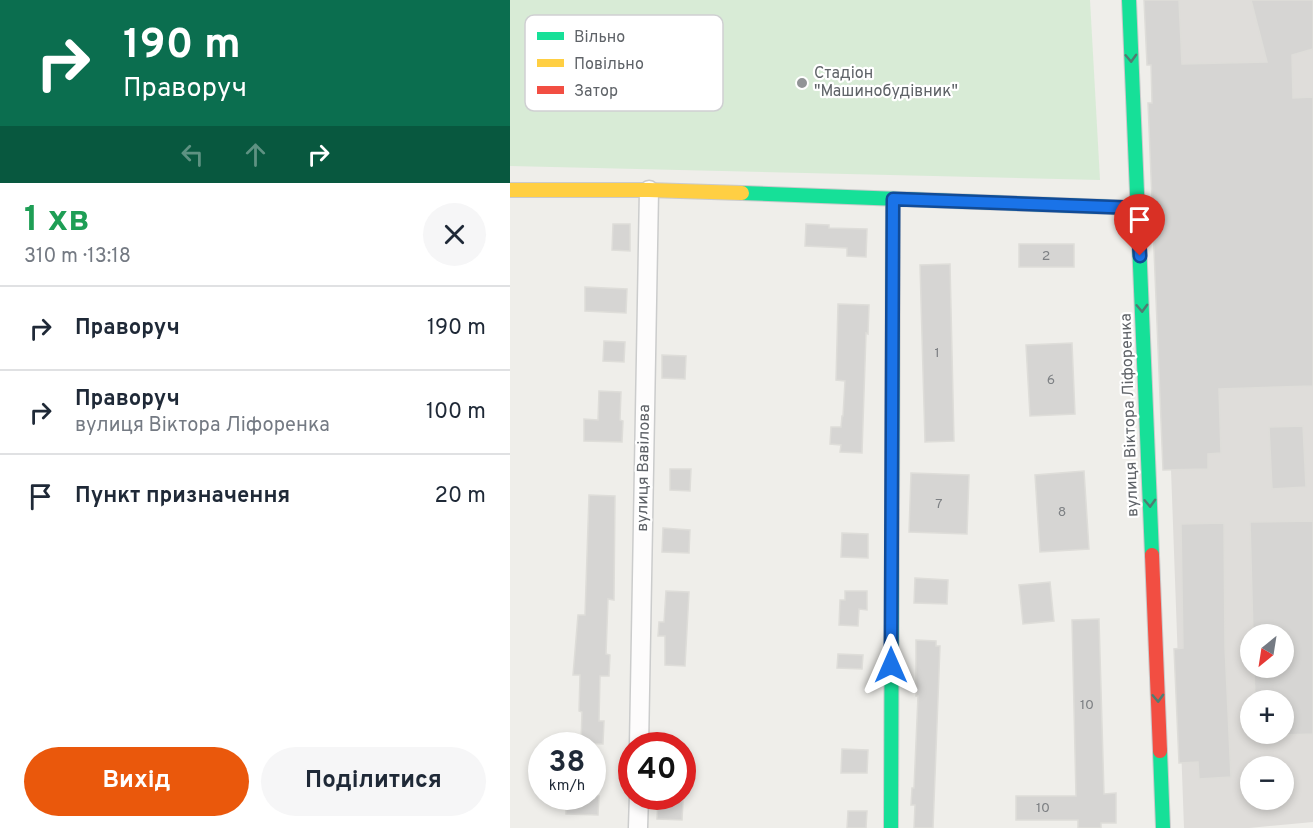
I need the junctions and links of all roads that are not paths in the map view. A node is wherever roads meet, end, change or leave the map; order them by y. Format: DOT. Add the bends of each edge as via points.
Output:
graph roads {
  1 [pos="1129,0"];
  2 [pos="510,190"];
  3 [pos="649,190"];
  4 [pos="893,199"];
  5 [pos="1137,208"];
  6 [pos="639,732"];
  7 [pos="639,810"];
  8 [pos="638,828"];
  9 [pos="891,828"];
  10 [pos="1163,828"];
  1 -- 5 [label="street, вулиця Віктора Ліфоренка, one-way"];
  2 -- 3 [label="street"];
  3 -- 4 [label="street"];
  3 -- 6 [label="street, вулиця Вавілова"];
  4 -- 5 [label="street"];
  4 -- 9 [label="street"];
  5 -- 10 [label="street, вулиця Віктора Ліфоренка, one-way"];
  7 -- 8 [label="street"];
}
